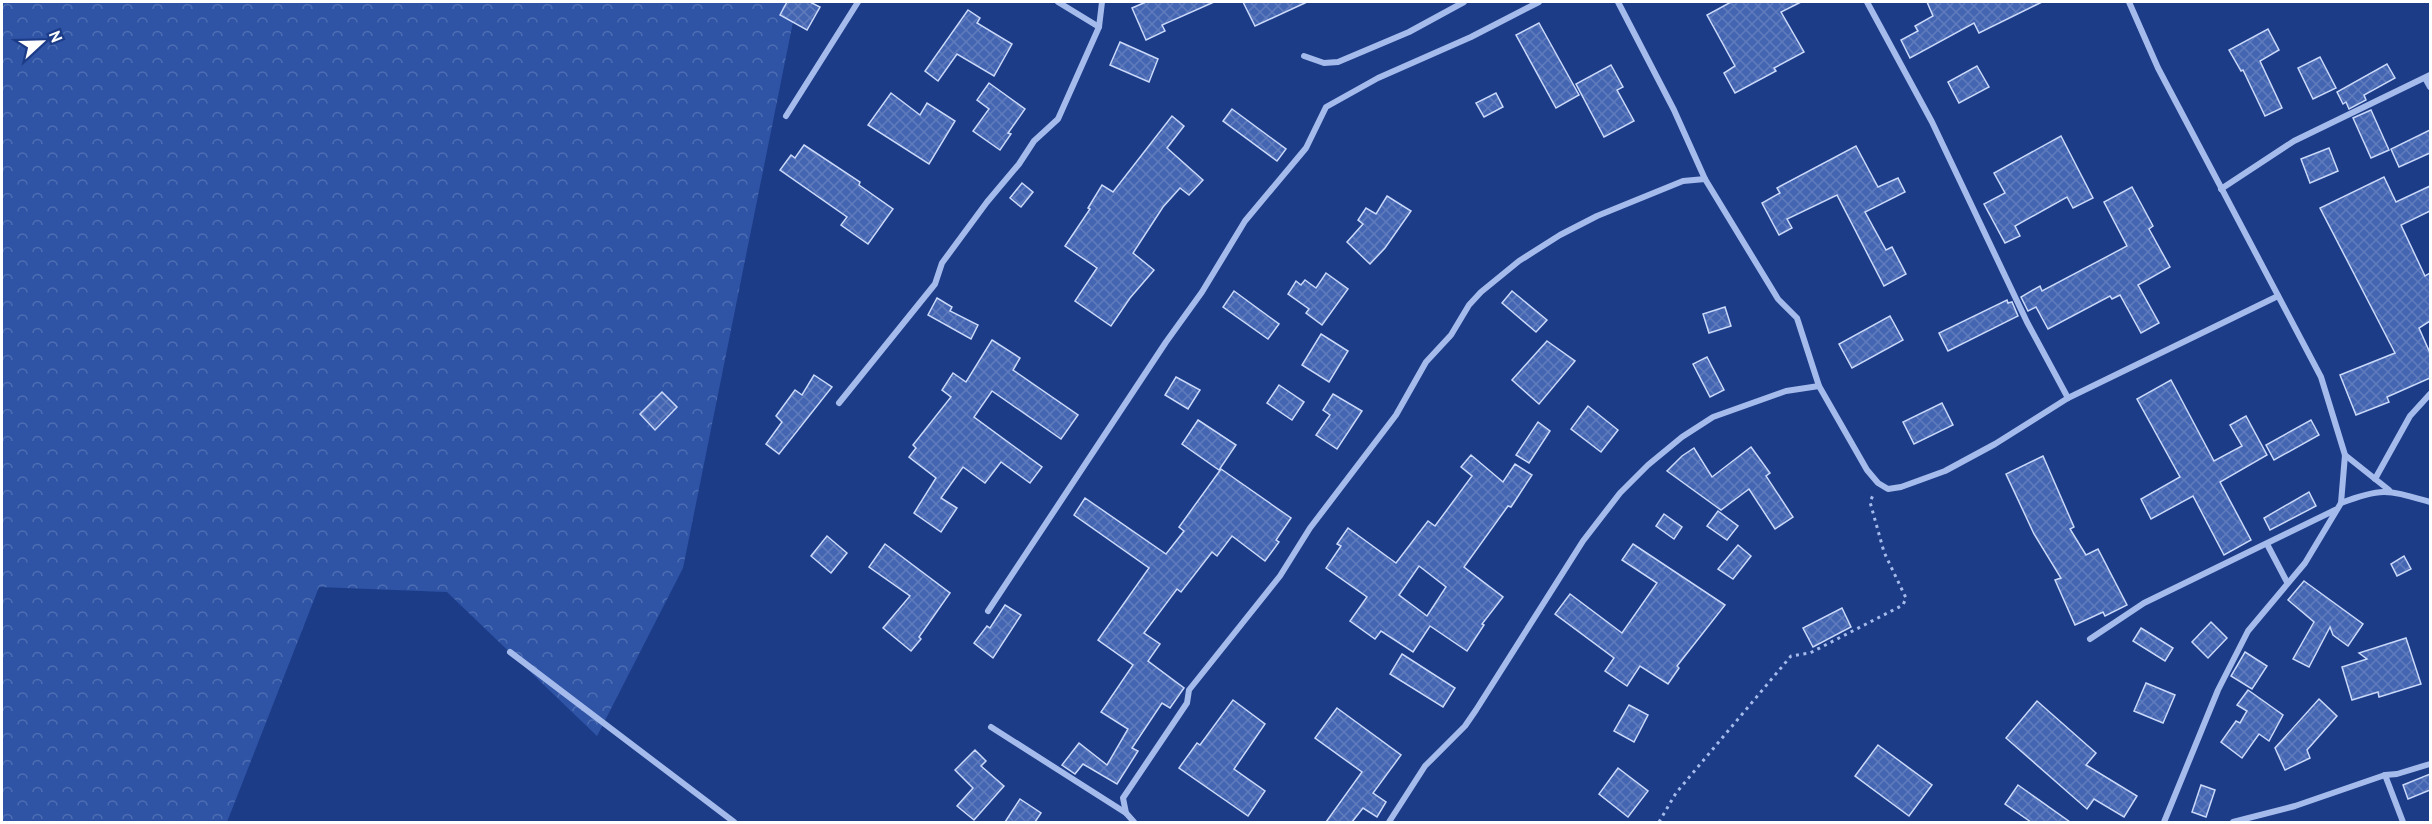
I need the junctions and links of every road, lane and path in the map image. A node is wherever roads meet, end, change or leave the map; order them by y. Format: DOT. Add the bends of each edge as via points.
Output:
graph roads {
  1 [pos="858,2"];
  2 [pos="1058,2"];
  3 [pos="1102,2"];
  4 [pos="1464,2"];
  5 [pos="1539,2"];
  6 [pos="1618,2"];
  7 [pos="1867,2"];
  8 [pos="2129,2"];
  9 [pos="1100,27"];
  10 [pos="1304,57"];
  11 [pos="2428,77"];
  12 [pos="2430,87"];
  13 [pos="786,116"];
  14 [pos="1705,179"];
  15 [pos="2221,189"];
  16 [pos="2278,296"];
  17 [pos="1819,386"];
  18 [pos="2430,394"];
  19 [pos="2068,398"];
  20 [pos="839,404"];
  21 [pos="2345,454"];
  22 [pos="2375,479"];
  23 [pos="1878,483"];
  24 [pos="2389,490"];
  25 [pos="2430,502"];
  26 [pos="2341,503"];
  27 [pos="2335,510"];
  28 [pos="2267,544"];
  29 [pos="2287,582"];
  30 [pos="988,611"];
  31 [pos="2090,639"];
  32 [pos="510,652"];
  33 [pos="991,727"];
  34 [pos="2430,764"];
  35 [pos="2385,775"];
  36 [pos="1126,813"];
  37 [pos="734,822"];
  38 [pos="1134,822"];
  39 [pos="1389,822"];
  40 [pos="1659,822"];
  41 [pos="2164,822"];
  42 [pos="2233,822"];
  43 [pos="2403,822"];
  1 -- 13 [label="street"];
  2 -- 9 [label="street"];
  3 -- 9 [label="street"];
  4 -- 10 [label="street" via="1409,32 1338,62 1324,63"];
  5 -- 30 [label="street" via="1378,78 1326,107 1306,148 1245,220 1202,292"];
  6 -- 14 [label="street"];
  7 -- 19 [label="street" via="1932,122"];
  8 -- 15 [label="street" via="2158,68"];
  9 -- 20 [label="street" via="1058,119 1034,141 987,202 942,263 935,284"];
  11 -- 12 [label="street"];
  11 -- 15 [label="street" via="2294,141"];
  14 -- 17 [label="street" via="1778,299 1797,318"];
  14 -- 36 [label="street" via="1683,181 1560,235 1519,261 1469,305 1451,335 1426,362 1396,415 1310,528 1280,576 1189,690 1187,703 1123,798"];
  15 -- 16 [label="street"];
  16 -- 19 [label="street"];
  16 -- 21 [label="street" via="2321,377"];
  17 -- 23 [label="street"];
  17 -- 39 [label="street" via="1786,391 1713,417 1682,437 1620,493 1583,541 1465,726 1425,766"];
  18 -- 22 [label="street" via="2410,416"];
  19 -- 23 [label="street" via="1946,471 1901,487 1888,489"];
  21 -- 22 [label="street"];
  21 -- 26 [label="street"];
  22 -- 24 [label="street"];
  23 -- 40 [label="path" via="1870,502 1884,552 1906,598 1903,605 1810,653 1791,656 1676,793"];
  24 -- 25 [label="street"];
  24 -- 26 [label="street"];
  26 -- 27 [label="street"];
  27 -- 28 [label="street"];
  27 -- 29 [label="street" via="2305,563"];
  28 -- 29 [label="street"];
  28 -- 31 [label="street" via="2144,603"];
  29 -- 41 [label="street" via="2248,631 2218,690"];
  32 -- 37 [label="street"];
  33 -- 36 [label="street"];
  34 -- 35 [label="street"];
  35 -- 42 [label="street" via="2295,806"];
  35 -- 43 [label="street"];
  36 -- 38 [label="street"];
}
